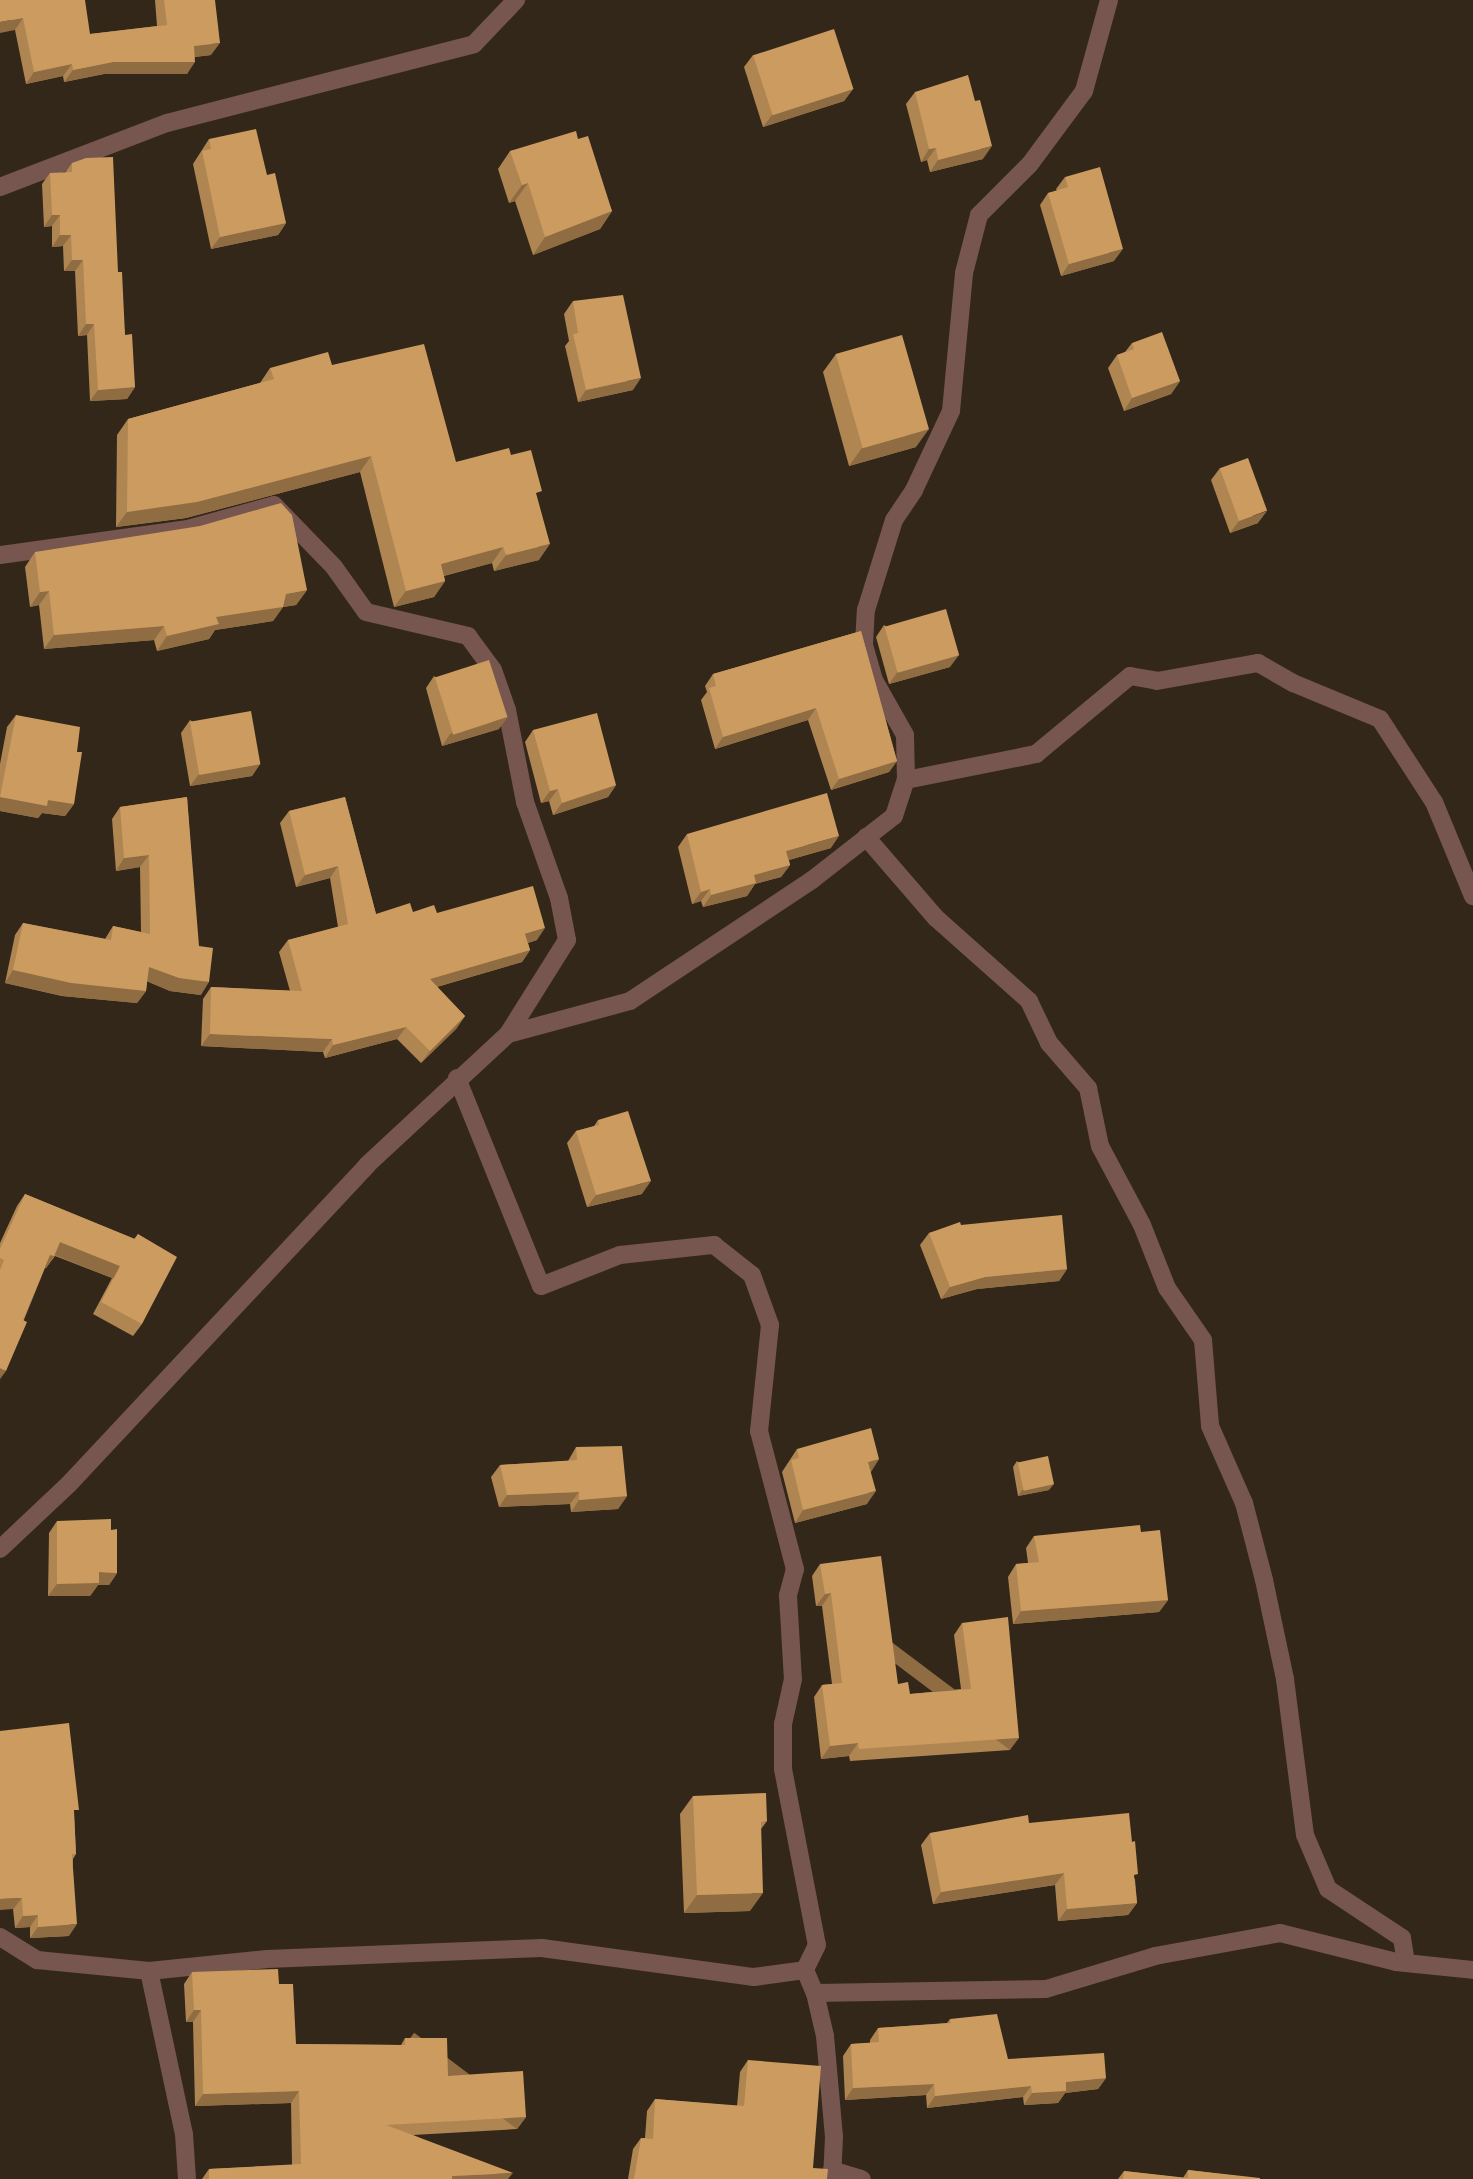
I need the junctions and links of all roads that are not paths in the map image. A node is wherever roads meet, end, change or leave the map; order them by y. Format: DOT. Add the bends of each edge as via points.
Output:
graph roads {
  1 [pos="516,0"];
  2 [pos="1109,0"];
  3 [pos="0,187"];
  4 [pos="0,555"];
  5 [pos="906,780"];
  6 [pos="866,837"];
  7 [pos="1473,896"];
  8 [pos="508,1034"];
  9 [pos="457,1078"];
  10 [pos="0,1549"];
  11 [pos="0,1937"];
  12 [pos="1406,1963"];
  13 [pos="149,1970"];
  14 [pos="805,1970"];
  15 [pos="1473,1970"];
  16 [pos="816,1993"];
  17 [pos="832,2175"];
  18 [pos="187,2179"];
  19 [pos="862,2179"];
  1 -- 3 [label="street" via="474,44 167,123"];
  2 -- 5 [label="street" via="1084,90 1030,164 979,215 964,273 951,411 914,490 894,520 866,610 864,645 874,680 905,735"];
  4 -- 8 [label="street" via="188,529 274,505 334,567 366,612 468,635 493,670 507,710 525,802 559,898 567,940"];
  5 -- 6 [label="street" via="894,816"];
  5 -- 7 [label="street" via="1036,754 1130,676 1157,681 1258,663 1293,683 1380,719 1434,802"];
  6 -- 8 [label="street" via="812,880 630,1001"];
  6 -- 12 [label="street" via="936,918 1028,1001 1049,1043 1088,1088 1100,1146 1142,1225 1167,1288 1203,1340 1210,1426 1244,1503 1264,1580 1284,1679 1305,1835 1328,1889 1402,1938"];
  8 -- 9 [label="street"];
  9 -- 10 [label="street" via="367,1165 69,1484"];
  9 -- 14 [label="street" via="541,1286 620,1255 714,1245 752,1275 770,1325 759,1431 795,1569 788,1596 793,1679 783,1724 783,1769 817,1945"];
  11 -- 13 [label="street" via="37,1960"];
  12 -- 15 [label="street"];
  12 -- 16 [label="street" via="1280,1933 1155,1956 1046,1989"];
  13 -- 14 [label="street" via="267,1959 542,1948 754,1977"];
  13 -- 18 [label="street" via="184,2134"];
  14 -- 16 [label="street"];
  16 -- 17 [label="street" via="825,2036"];
  17 -- 19 [label="street"];
}
